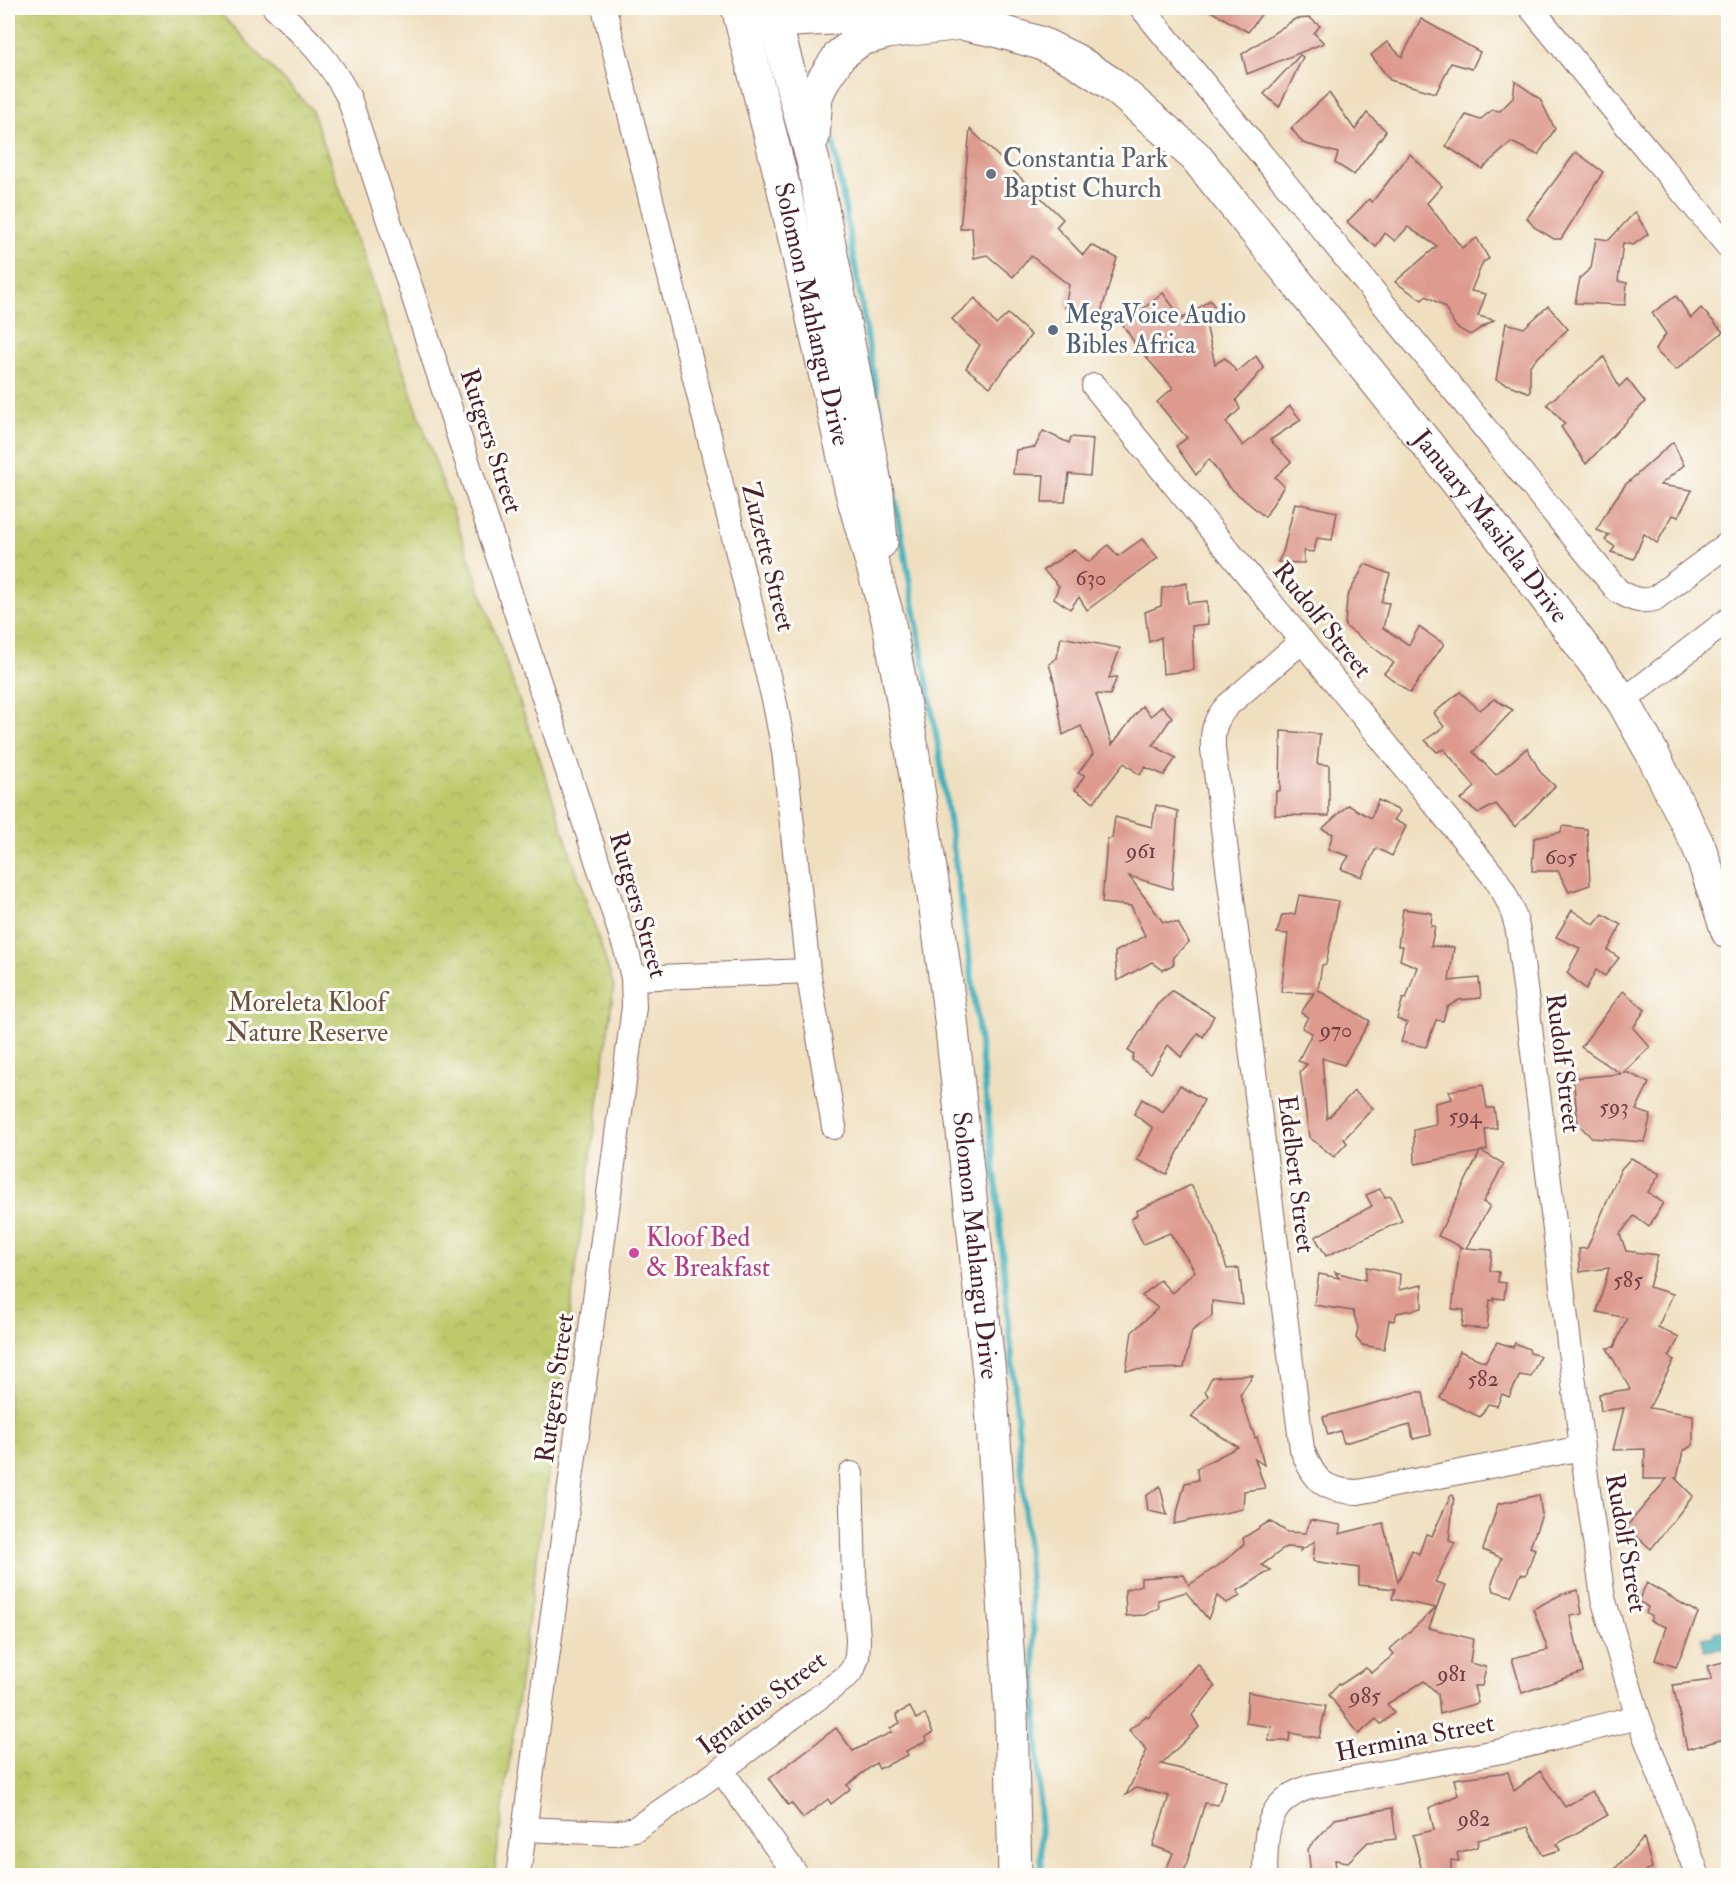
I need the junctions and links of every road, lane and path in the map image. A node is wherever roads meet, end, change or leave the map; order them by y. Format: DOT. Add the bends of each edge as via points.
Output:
graph roads {
  1 [pos="274,8"];
  2 [pos="604,8"];
  3 [pos="1142,8"];
  4 [pos="1531,8"];
  5 [pos="754,14"];
  6 [pos="966,15"];
  7 [pos="813,161"];
  8 [pos="1728,246"];
  9 [pos="1094,386"];
  10 [pos="1728,544"];
  11 [pos="888,619"];
  12 [pos="1728,620"];
  13 [pos="1302,641"];
  14 [pos="1623,701"];
  15 [pos="1728,932"];
  16 [pos="808,970"];
  17 [pos="633,978"];
  18 [pos="834,1127"];
  19 [pos="1582,1448"];
  20 [pos="851,1474"];
  21 [pos="1638,1718"];
  22 [pos="721,1770"];
  23 [pos="524,1829"];
  24 [pos="518,1875"];
  25 [pos="797,1875"];
  26 [pos="1015,1875"];
  27 [pos="1265,1875"];
  28 [pos="1698,1875"];
  1 -- 17 [label="street, Rutgers Street" via="319,50 349,98"];
  2 -- 16 [label="street, Zuzette Street" via="775,704 784,751"];
  3 -- 10 [label="street" via="1617,590 1630,599 1654,599"];
  4 -- 8 [label="street"];
  5 -- 6 [label="main road, January Masilela Drive"];
  5 -- 7 [label="main road, Solomon Mahlangu Drive"];
  5 -- 11 [label="main road, Solomon Mahlangu Drive" via="782,181 852,494"];
  6 -- 7 [label="main road" via="861,39 840,55 816,96"];
  6 -- 14 [label="main road, January Masilela Drive" via="1075,60 1113,84 1195,156 1488,520"];
  7 -- 11 [label="main road, Solomon Mahlangu Drive" via="877,493"];
  9 -- 13 [label="street, Rudolf Street"];
  11 -- 26 [label="main road, Solomon Mahlangu Drive" via="911,743 951,1020 991,1392 1011,1712"];
  12 -- 14 [label="street"];
  13 -- 19 [label="street, Rudolf Street" via="1496,879 1515,915"];
  13 -- 19 [label="street, Edelbert Street" via="1228,705 1212,732 1302,1449 1310,1469 1321,1482 1339,1491 1358,1492"];
  14 -- 15 [label="main road, January Masilela Drive" via="1699,847"];
  16 -- 17 [label="street"];
  16 -- 18 [label="street, Zuzette Street"];
  17 -- 23 [label="street, Rutgers Street" via="633,1019"];
  19 -- 21 [label="street, Rudolf Street" via="1603,1598"];
  20 -- 22 [label="street, Ignatius Street" via="858,1640 853,1669 836,1686"];
  21 -- 27 [label="street, Hermina Street" via="1507,1750 1296,1791 1278,1805 1271,1817 1266,1832"];
  21 -- 28 [label="street, Rudolf Street"];
  22 -- 23 [label="street, Ignatius Street" via="635,1829 614,1833"];
  22 -- 25 [label="street"];
  23 -- 24 [label="street, Rutgers Street"];
}
